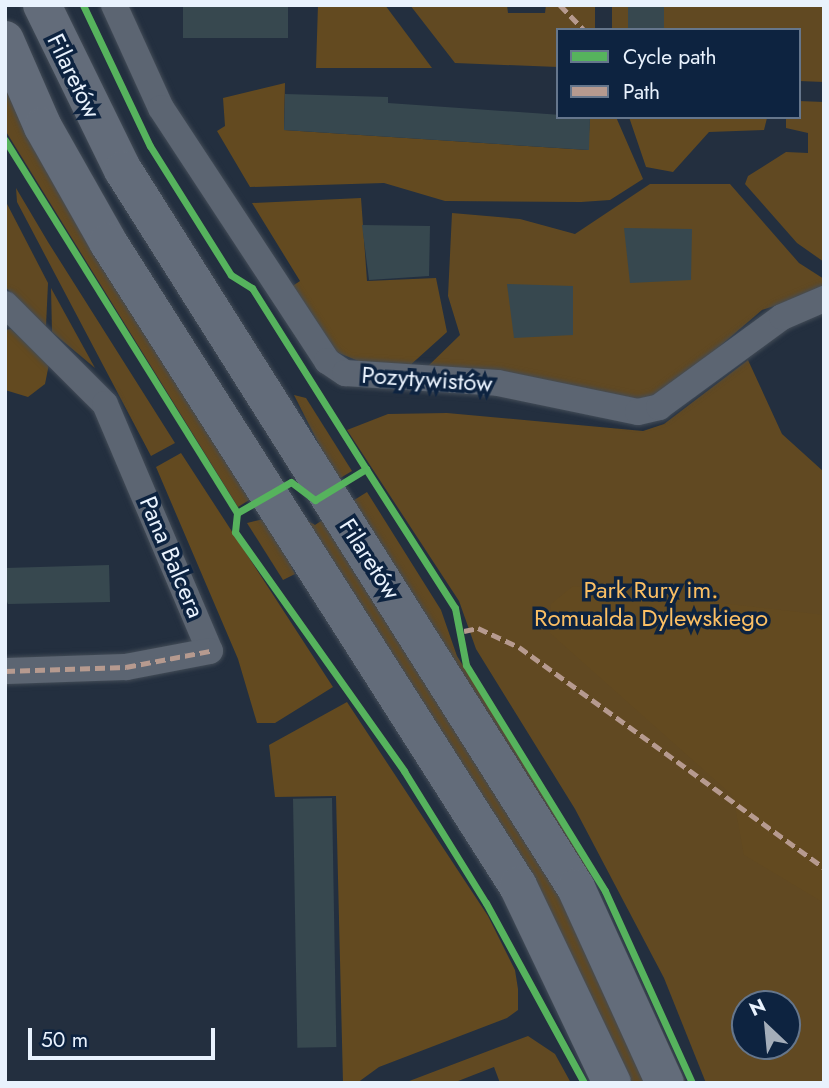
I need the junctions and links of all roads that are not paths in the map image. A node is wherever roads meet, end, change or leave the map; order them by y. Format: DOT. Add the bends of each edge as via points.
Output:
graph roads {
  1 [pos="42,5"];
  2 [pos="114,5"];
  3 [pos="5,40"];
  4 [pos="824,299"];
  5 [pos="5,304"];
  6 [pos="282,421"];
  7 [pos="233,436"];
  8 [pos="5,671"];
  9 [pos="612,1083"];
  10 [pos="665,1083"];
  1 -- 6 [label="main road, Filaretów" via="123,170"];
  2 -- 4 [label="street, Pozytywistów" via="161,108 327,361 345,373 509,385 638,412 659,407 782,317"];
  3 -- 7 [label="main road, Filaretów" via="70,178"];
  5 -- 8 [label="street, Pana Balcera" via="105,404 210,651 126,667"];
  6 -- 7 [label="main road" via="264,440"];
  6 -- 10 [label="main road, Filaretów" via="563,866"];
  7 -- 9 [label="main road, Filaretów" via="484,828 550,943"];
}
